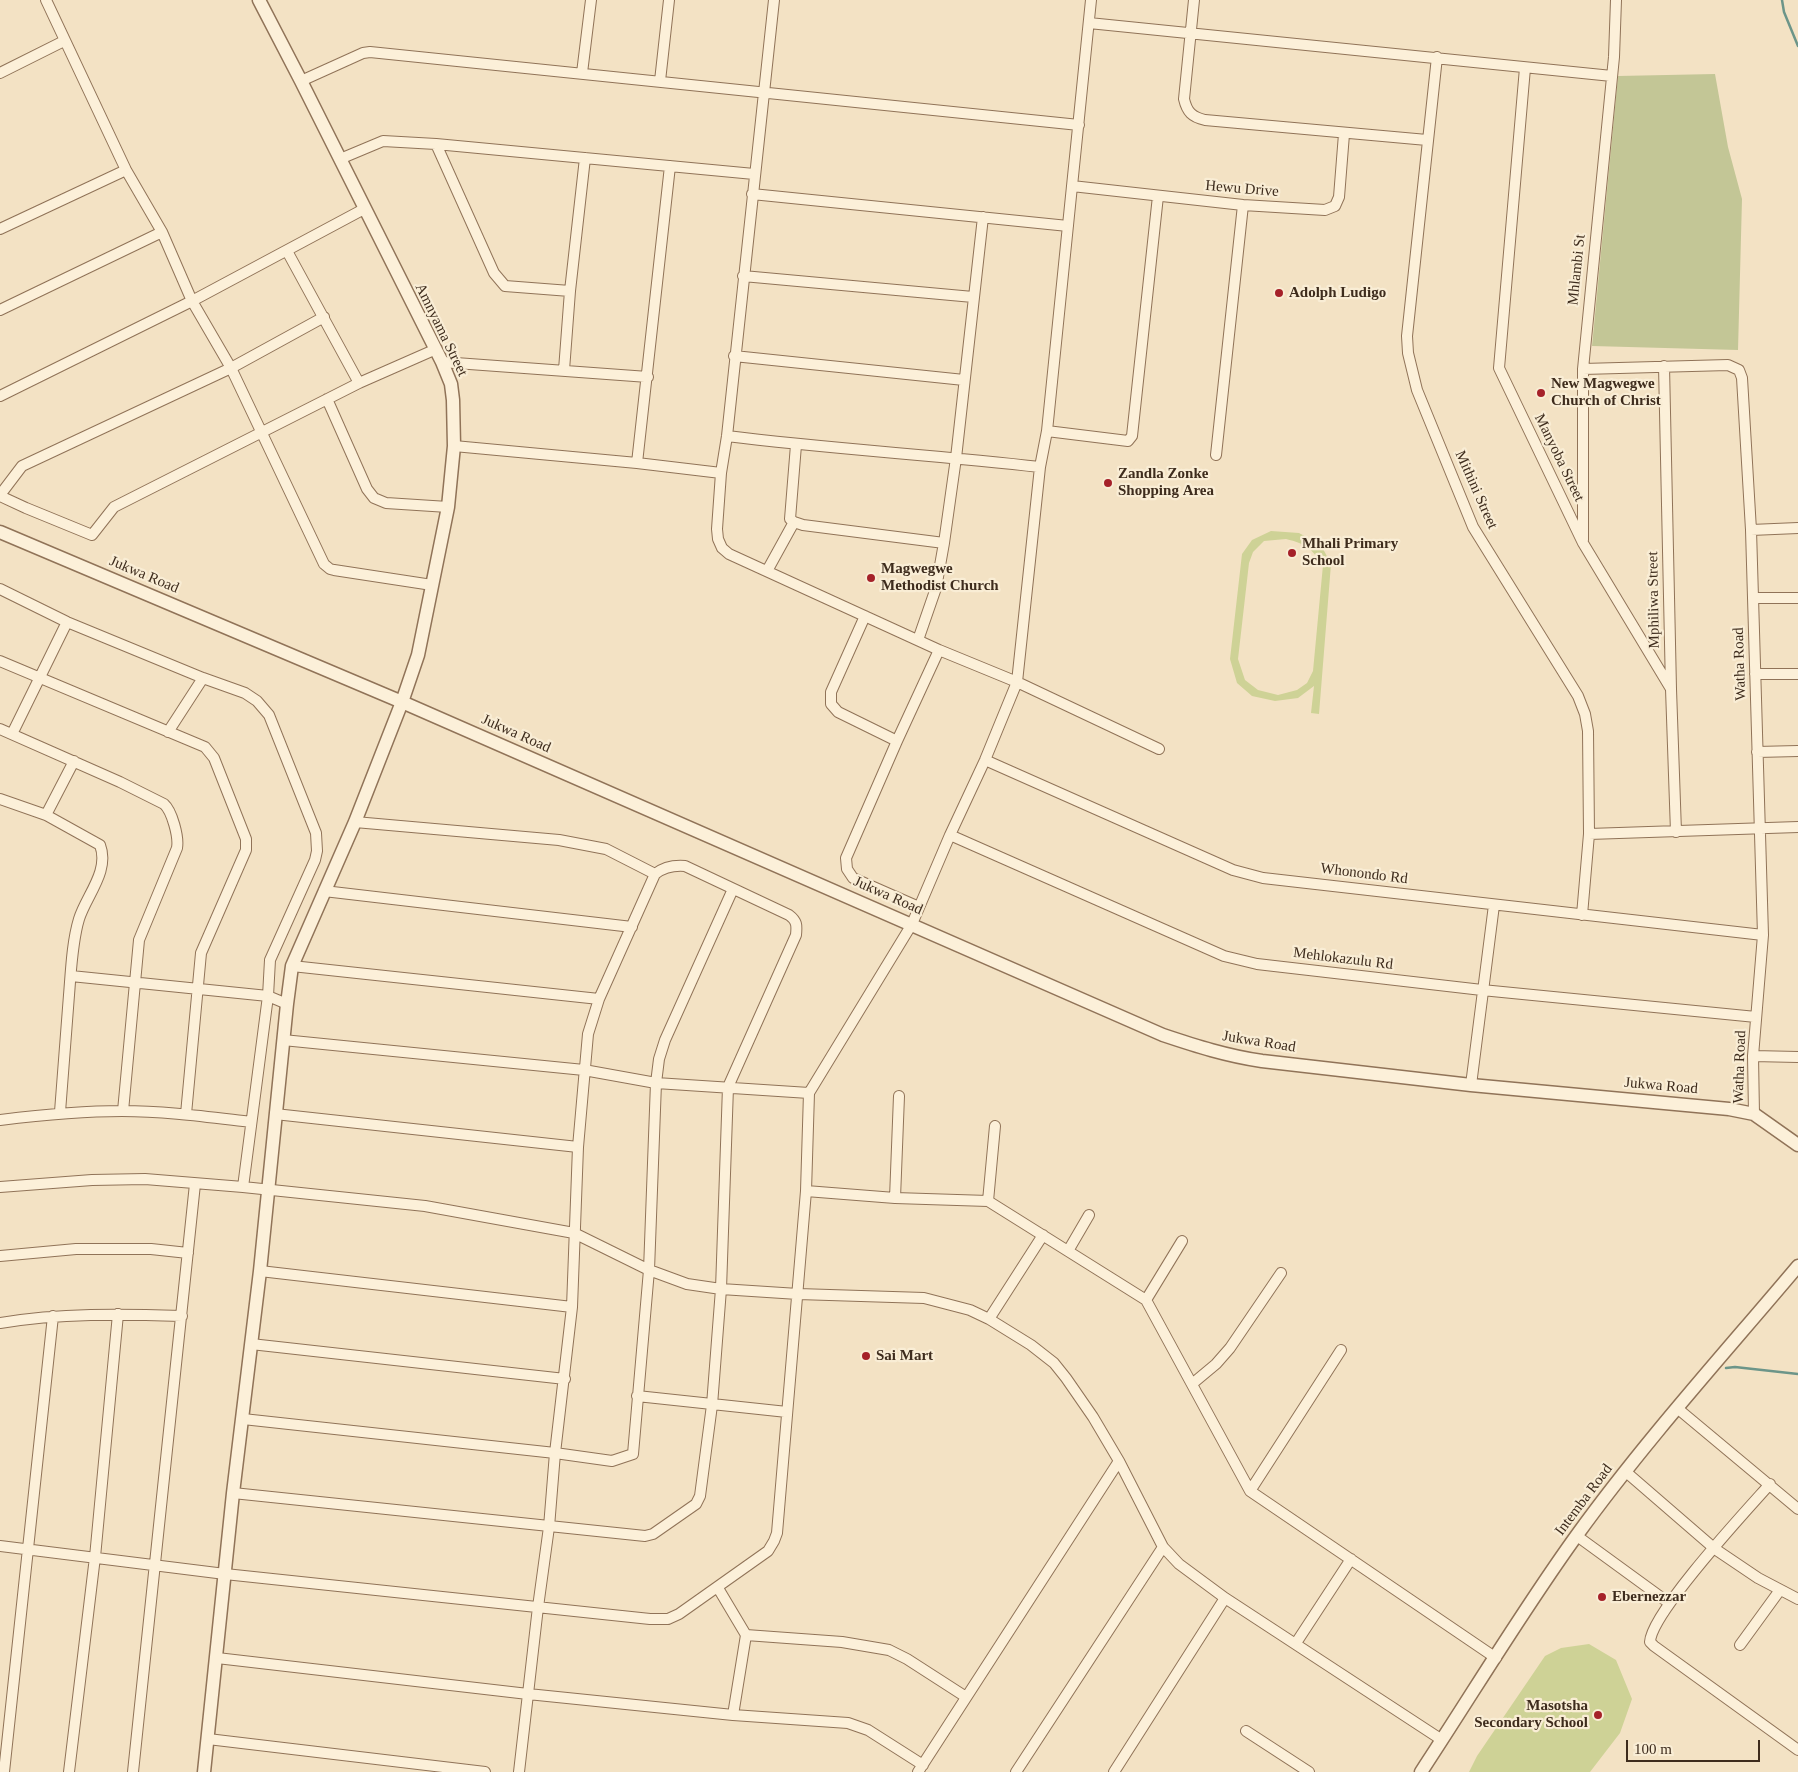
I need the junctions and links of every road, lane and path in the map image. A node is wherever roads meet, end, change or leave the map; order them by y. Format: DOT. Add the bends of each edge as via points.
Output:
graph roads {
  1 [pos="46,0"];
  2 [pos="591,0"];
  3 [pos="669,0"];
  4 [pos="774,0"];
  5 [pos="1091,0"];
  6 [pos="1194,0"];
  7 [pos="1616,0"];
  8 [pos="262,1"];
  9 [pos="1088,23"];
  10 [pos="1190,32"];
  11 [pos="64,41"];
  12 [pos="1437,57"];
  13 [pos="1525,68"];
  14 [pos="0,73"];
  15 [pos="582,73"];
  16 [pos="1612,76"];
  17 [pos="301,81"];
  18 [pos="660,82"];
  19 [pos="764,93"];
  20 [pos="1079,125"];
  21 [pos="1344,134"];
  22 [pos="1427,140"];
  23 [pos="436,144"];
  24 [pos="585,158"];
  25 [pos="340,159"];
  26 [pos="670,166"];
  27 [pos="126,170"];
  28 [pos="754,174"];
  29 [pos="1072,186"];
  30 [pos="752,194"];
  31 [pos="1158,196"];
  32 [pos="1244,205"];
  33 [pos="364,210"];
  34 [pos="983,217"];
  35 [pos="1068,226"];
  36 [pos="0,229"];
  37 [pos="162,232"];
  38 [pos="287,251"];
  39 [pos="743,276"];
  40 [pos="570,291"];
  41 [pos="973,297"];
  42 [pos="192,301"];
  43 [pos="0,310"];
  44 [pos="324,317"];
  45 [pos="434,350"];
  46 [pos="734,356"];
  47 [pos="442,362"];
  48 [pos="1664,366"];
  49 [pos="231,368"];
  50 [pos="1583,369"];
  51 [pos="564,370"];
  52 [pos="648,377"];
  53 [pos="964,380"];
  54 [pos="358,383"];
  55 [pos="0,396"];
  56 [pos="327,398"];
  57 [pos="1047,431"];
  58 [pos="261,432"];
  59 [pos="727,436"];
  60 [pos="796,445"];
  61 [pos="454,446"];
  62 [pos="1216,455"];
  63 [pos="956,458"];
  64 [pos="637,463"];
  65 [pos="1040,468"];
  66 [pos="721,473"];
  67 [pos="0,496"];
  68 [pos="448,507"];
  69 [pos="794,522"];
  70 [pos="1798,528"];
  71 [pos="1751,530"];
  72 [pos="0,532"];
  73 [pos="944,543"];
  74 [pos="1583,544"];
  75 [pos="767,571"];
  76 [pos="432,586"];
  77 [pos="0,589"];
  78 [pos="1753,598"];
  79 [pos="1798,598"];
  80 [pos="865,616"];
  81 [pos="67,622"];
  82 [pos="918,640"];
  83 [pos="940,650"];
  84 [pos="0,661"];
  85 [pos="1755,674"];
  86 [pos="1798,674"];
  87 [pos="40,678"];
  88 [pos="203,678"];
  89 [pos="1017,682"];
  90 [pos="1671,689"];
  91 [pos="402,702"];
  92 [pos="0,729"];
  93 [pos="168,732"];
  94 [pos="12,734"];
  95 [pos="897,741"];
  96 [pos="1159,749"];
  97 [pos="1798,751"];
  98 [pos="1757,752"];
  99 [pos="985,760"];
  100 [pos="74,762"];
  101 [pos="0,798"];
  102 [pos="46,815"];
  103 [pos="355,822"];
  104 [pos="1798,827"];
  105 [pos="1760,829"];
  106 [pos="1676,832"];
  107 [pos="1589,834"];
  108 [pos="950,835"];
  109 [pos="655,874"];
  110 [pos="733,889"];
  111 [pos="324,891"];
  112 [pos="1494,905"];
  113 [pos="920,907"];
  114 [pos="1582,915"];
  115 [pos="912,924"];
  116 [pos="632,927"];
  117 [pos="1763,935"];
  118 [pos="292,966"];
  119 [pos="71,976"];
  120 [pos="134,981"];
  121 [pos="199,989"];
  122 [pos="1482,990"];
  123 [pos="268,996"];
  124 [pos="599,999"];
  125 [pos="286,1004"];
  126 [pos="1756,1018"];
  127 [pos="283,1040"];
  128 [pos="1753,1056"];
  129 [pos="1798,1057"];
  130 [pos="584,1070"];
  131 [pos="656,1083"];
  132 [pos="1471,1084"];
  133 [pos="728,1087"];
  134 [pos="809,1092"];
  135 [pos="899,1096"];
  136 [pos="123,1110"];
  137 [pos="60,1112"];
  138 [pos="186,1114"];
  139 [pos="275,1114"];
  140 [pos="1754,1114"];
  141 [pos="0,1120"];
  142 [pos="251,1122"];
  143 [pos="995,1126"];
  144 [pos="1798,1145"];
  145 [pos="578,1147"];
  146 [pos="195,1184"];
  147 [pos="0,1187"];
  148 [pos="243,1187"];
  149 [pos="268,1191"];
  150 [pos="806,1191"];
  151 [pos="895,1198"];
  152 [pos="988,1201"];
  153 [pos="1089,1215"];
  154 [pos="574,1233"];
  155 [pos="1043,1235"];
  156 [pos="1182,1241"];
  157 [pos="1068,1251"];
  158 [pos="188,1253"];
  159 [pos="0,1256"];
  160 [pos="1798,1266"];
  161 [pos="649,1270"];
  162 [pos="260,1271"];
  163 [pos="1281,1273"];
  164 [pos="721,1289"];
  165 [pos="798,1294"];
  166 [pos="1146,1300"];
  167 [pos="572,1307"];
  168 [pos="118,1314"];
  169 [pos="53,1316"];
  170 [pos="182,1316"];
  171 [pos="989,1319"];
  172 [pos="0,1324"];
  173 [pos="251,1344"];
  174 [pos="1341,1350"];
  175 [pos="565,1379"];
  176 [pos="1192,1384"];
  177 [pos="637,1396"];
  178 [pos="712,1405"];
  179 [pos="1677,1408"];
  180 [pos="787,1412"];
  181 [pos="242,1419"];
  182 [pos="555,1453"];
  183 [pos="1119,1461"];
  184 [pos="1626,1472"];
  185 [pos="1770,1484"];
  186 [pos="1250,1491"];
  187 [pos="233,1493"];
  188 [pos="1798,1509"];
  189 [pos="549,1527"];
  190 [pos="1577,1536"];
  191 [pos="0,1546"];
  192 [pos="1163,1547"];
  193 [pos="29,1549"];
  194 [pos="1715,1549"];
  195 [pos="95,1557"];
  196 [pos="1350,1559"];
  197 [pos="156,1565"];
  198 [pos="225,1574"];
  199 [pos="718,1588"];
  200 [pos="1780,1590"];
  201 [pos="1224,1598"];
  202 [pos="1798,1599"];
  203 [pos="1669,1603"];
  204 [pos="538,1607"];
  205 [pos="746,1635"];
  206 [pos="1296,1644"];
  207 [pos="1740,1645"];
  208 [pos="217,1658"];
  209 [pos="1496,1658"];
  210 [pos="528,1694"];
  211 [pos="966,1697"];
  212 [pos="733,1714"];
  213 [pos="1246,1732"];
  214 [pos="208,1739"];
  215 [pos="1442,1740"];
  216 [pos="1798,1750"];
  217 [pos="921,1769"];
  218 [pos="4,1772"];
  219 [pos="70,1772"];
  220 [pos="133,1772"];
  221 [pos="204,1772"];
  222 [pos="485,1772"];
  223 [pos="519,1772"];
  224 [pos="1016,1772"];
  225 [pos="1114,1772"];
  226 [pos="1309,1772"];
  227 [pos="1421,1772"];
  1 -- 11 [label="street"];
  2 -- 15 [label="street"];
  3 -- 18 [label="street"];
  4 -- 19 [label="street"];
  5 -- 9 [label="street"];
  6 -- 10 [label="street"];
  7 -- 16 [label="street, Mhlambi St"];
  8 -- 17 [label="street, Amnyama Street"];
  9 -- 10 [label="street"];
  9 -- 20 [label="street"];
  10 -- 12 [label="street"];
  10 -- 21 [label="street" via="1184,100 1186,109 1194,117"];
  11 -- 14 [label="street"];
  11 -- 27 [label="street"];
  12 -- 13 [label="street"];
  12 -- 22 [label="street, Mithini Street"];
  13 -- 16 [label="street"];
  13 -- 74 [label="street, Manyoba Street" via="1499,368"];
  15 -- 17 [label="street" via="370,52"];
  15 -- 18 [label="street"];
  16 -- 50 [label="street, Mhlambi St"];
  17 -- 25 [label="street, Amnyama Street"];
  18 -- 19 [label="street"];
  19 -- 20 [label="street"];
  19 -- 28 [label="street"];
  20 -- 29 [label="street"];
  21 -- 22 [label="street"];
  21 -- 32 [label="street, Hewu Drive" via="1339,196 1335,206 1325,210"];
  22 -- 107 [label="street, Mithini Street" via="1408,336 1410,366 1473,527 1578,696 1588,730"];
  23 -- 24 [label="street"];
  23 -- 25 [label="street" via="383,141"];
  23 -- 40 [label="street" via="494,274 505,286"];
  24 -- 26 [label="street"];
  24 -- 40 [label="street"];
  25 -- 33 [label="street, Amnyama Street"];
  26 -- 28 [label="street"];
  26 -- 52 [label="street"];
  27 -- 36 [label="street"];
  27 -- 37 [label="street"];
  28 -- 30 [label="street"];
  29 -- 31 [label="street, Hewu Drive"];
  29 -- 35 [label="street"];
  30 -- 34 [label="street"];
  30 -- 39 [label="street"];
  31 -- 32 [label="street, Hewu Drive"];
  31 -- 57 [label="street" via="1132,436 1128,441"];
  32 -- 62 [label="street"];
  33 -- 38 [label="street"];
  33 -- 45 [label="street, Amnyama Street"];
  34 -- 35 [label="street"];
  34 -- 41 [label="street"];
  35 -- 57 [label="street"];
  37 -- 42 [label="street"];
  37 -- 43 [label="street"];
  38 -- 42 [label="street"];
  38 -- 44 [label="street"];
  39 -- 41 [label="street"];
  39 -- 46 [label="street"];
  40 -- 51 [label="street"];
  41 -- 53 [label="street"];
  42 -- 49 [label="street"];
  42 -- 55 [label="street"];
  44 -- 49 [label="street"];
  44 -- 54 [label="street"];
  45 -- 47 [label="street, Amnyama Street"];
  45 -- 54 [label="street"];
  46 -- 53 [label="street"];
  46 -- 59 [label="street"];
  47 -- 51 [label="street"];
  47 -- 61 [label="street, Amnyama Street" via="451,384"];
  48 -- 50 [label="street, Watha Road"];
  48 -- 71 [label="street, Watha Road" via="1728,365 1739,370"];
  48 -- 90 [label="street, Mphiliwa Street"];
  49 -- 58 [label="street"];
  49 -- 67 [label="street" via="22,466"];
  50 -- 74 [label="street, Mhlambi St"];
  51 -- 52 [label="street"];
  52 -- 64 [label="street"];
  53 -- 63 [label="street"];
  54 -- 56 [label="street"];
  56 -- 58 [label="street"];
  56 -- 68 [label="street" via="366,489 374,498 386,503"];
  57 -- 65 [label="street"];
  58 -- 67 [label="street" via="114,507 92,535"];
  58 -- 76 [label="street" via="326,567"];
  59 -- 60 [label="street"];
  59 -- 66 [label="street"];
  60 -- 63 [label="street"];
  60 -- 69 [label="street" via="790,519"];
  61 -- 64 [label="street"];
  61 -- 68 [label="street, Amnyama Street"];
  63 -- 65 [label="street"];
  63 -- 73 [label="street"];
  64 -- 66 [label="street"];
  65 -- 89 [label="street"];
  66 -- 75 [label="street" via="717,529 722,548"];
  68 -- 76 [label="street, Amnyama Street"];
  69 -- 73 [label="street"];
  69 -- 75 [label="street"];
  70 -- 71 [label="street"];
  71 -- 78 [label="street, Watha Road"];
  72 -- 91 [label="street, Jukwa Road"];
  73 -- 82 [label="street" via="936,588"];
  74 -- 90 [label="street, Manyoba Street"];
  75 -- 80 [label="street"];
  76 -- 91 [label="street, Amnyama Street" via="418,656"];
  77 -- 81 [label="street"];
  78 -- 79 [label="street"];
  78 -- 85 [label="street, Watha Road"];
  80 -- 82 [label="street"];
  80 -- 95 [label="street" via="831,692 831,704 838,712"];
  81 -- 87 [label="street"];
  81 -- 88 [label="street"];
  82 -- 83 [label="street"];
  83 -- 89 [label="street"];
  83 -- 95 [label="street"];
  84 -- 87 [label="street"];
  85 -- 86 [label="street"];
  85 -- 98 [label="street, Watha Road"];
  87 -- 93 [label="street"];
  87 -- 94 [label="street"];
  88 -- 93 [label="street"];
  88 -- 123 [label="street" via="245,693 269,715 316,832 315,860 270,960"];
  89 -- 96 [label="street"];
  89 -- 99 [label="street"];
  90 -- 106 [label="street, Mphiliwa Street"];
  91 -- 103 [label="street, Amnyama Street"];
  91 -- 115 [label="street, Jukwa Road"];
  92 -- 94 [label="street"];
  93 -- 121 [label="street" via="205,747 213,755 246,839 246,850 202,950"];
  94 -- 100 [label="street"];
  95 -- 113 [label="street" via="846,858 847,869 853,878"];
  97 -- 98 [label="street"];
  98 -- 105 [label="street, Watha Road"];
  99 -- 108 [label="street"];
  99 -- 112 [label="street, Whonondo Rd" via="1233,870 1263,878"];
  100 -- 102 [label="street"];
  100 -- 120 [label="street" via="164,804 168,807 178,837 177,848 139,940"];
  101 -- 102 [label="street"];
  102 -- 119 [label="street" via="100,845 104,856 79,920"];
  103 -- 109 [label="street" via="559,840 606,849"];
  103 -- 111 [label="street, Amnyama Street"];
  104 -- 105 [label="street"];
  105 -- 106 [label="street"];
  105 -- 117 [label="street, Watha Road"];
  106 -- 107 [label="street"];
  107 -- 114 [label="street, Mithini Street"];
  108 -- 113 [label="street"];
  108 -- 122 [label="street, Mehlokazulu Rd" via="1224,956 1257,964"];
  109 -- 110 [label="street" via="668,867 685,866"];
  109 -- 116 [label="street"];
  110 -- 131 [label="street" via="665,1040"];
  110 -- 133 [label="street" via="789,915 797,924 796,935"];
  111 -- 116 [label="street"];
  111 -- 118 [label="street, Amnyama Street"];
  112 -- 114 [label="street, Whonondo Rd"];
  112 -- 122 [label="street"];
  113 -- 115 [label="street"];
  114 -- 117 [label="street, Whonondo Rd"];
  115 -- 132 [label="street, Jukwa Road" via="1163,1035 1203,1049 1234,1057"];
  115 -- 134 [label="street"];
  116 -- 124 [label="street"];
  117 -- 126 [label="street, Watha Road"];
  118 -- 124 [label="street"];
  118 -- 125 [label="street, Amnyama Street"];
  119 -- 120 [label="street"];
  119 -- 137 [label="street"];
  120 -- 121 [label="street"];
  120 -- 136 [label="street"];
  121 -- 123 [label="street"];
  121 -- 138 [label="street"];
  122 -- 126 [label="street, Mehlokazulu Rd"];
  122 -- 132 [label="street"];
  123 -- 125 [label="street"];
  123 -- 142 [label="street"];
  124 -- 130 [label="street" via="588,1034"];
  125 -- 127 [label="street, Amnyama Street"];
  126 -- 128 [label="street, Watha Road"];
  127 -- 130 [label="street"];
  127 -- 139 [label="street, Amnyama Street"];
  128 -- 129 [label="street"];
  128 -- 140 [label="street, Watha Road"];
  130 -- 131 [label="street"];
  130 -- 145 [label="street"];
  131 -- 133 [label="street"];
  131 -- 161 [label="street"];
  132 -- 140 [label="street, Jukwa Road"];
  133 -- 134 [label="street"];
  133 -- 164 [label="street"];
  134 -- 150 [label="street"];
  135 -- 151 [label="street"];
  136 -- 137 [label="street"];
  136 -- 138 [label="street"];
  137 -- 141 [label="street"];
  138 -- 142 [label="street"];
  139 -- 145 [label="street"];
  139 -- 149 [label="street, Amnyama Street"];
  140 -- 144 [label="street, Jukwa Road"];
  142 -- 148 [label="street"];
  143 -- 152 [label="street"];
  145 -- 154 [label="street"];
  146 -- 147 [label="street" via="145,1179"];
  146 -- 148 [label="street"];
  146 -- 158 [label="street"];
  148 -- 149 [label="street"];
  149 -- 154 [label="street" via="425,1206"];
  149 -- 162 [label="street, Amnyama Street"];
  150 -- 151 [label="street"];
  150 -- 165 [label="street"];
  151 -- 152 [label="street"];
  152 -- 155 [label="street"];
  153 -- 157 [label="street"];
  154 -- 161 [label="street"];
  154 -- 167 [label="street"];
  155 -- 157 [label="street"];
  155 -- 171 [label="street"];
  156 -- 166 [label="street"];
  157 -- 166 [label="street"];
  158 -- 159 [label="street" via="151,1249 76,1249"];
  158 -- 170 [label="street"];
  160 -- 179 [label="street, Intemba Road"];
  161 -- 164 [label="street" via="688,1284"];
  161 -- 177 [label="street"];
  162 -- 167 [label="street"];
  162 -- 173 [label="street, Amnyama Street"];
  163 -- 176 [label="street" via="1230,1348"];
  164 -- 165 [label="street"];
  164 -- 178 [label="street"];
  165 -- 171 [label="street" via="924,1298 957,1306"];
  165 -- 180 [label="street"];
  166 -- 176 [label="street"];
  167 -- 175 [label="street"];
  168 -- 169 [label="street"];
  168 -- 170 [label="street"];
  168 -- 195 [label="street"];
  169 -- 172 [label="street"];
  169 -- 193 [label="street"];
  170 -- 197 [label="street"];
  171 -- 183 [label="street" via="1054,1363 1093,1417"];
  173 -- 175 [label="street"];
  173 -- 181 [label="street, Amnyama Street"];
  174 -- 186 [label="street"];
  175 -- 182 [label="street"];
  176 -- 186 [label="street"];
  177 -- 178 [label="street"];
  177 -- 182 [label="street" via="633,1454 612,1461"];
  178 -- 180 [label="street"];
  178 -- 189 [label="street" via="700,1496 688,1510 645,1536"];
  179 -- 184 [label="street, Intemba Road"];
  179 -- 185 [label="street"];
  180 -- 199 [label="street" via="774,1541 768,1551"];
  181 -- 182 [label="street"];
  181 -- 187 [label="street, Amnyama Street"];
  182 -- 189 [label="street"];
  183 -- 192 [label="street"];
  183 -- 211 [label="street"];
  184 -- 190 [label="street, Intemba Road"];
  184 -- 194 [label="street"];
  185 -- 188 [label="street"];
  185 -- 194 [label="street"];
  186 -- 196 [label="street"];
  187 -- 189 [label="street"];
  187 -- 198 [label="street, Amnyama Street"];
  189 -- 204 [label="street"];
  190 -- 203 [label="street"];
  190 -- 209 [label="street, Intemba Road"];
  191 -- 193 [label="street"];
  192 -- 201 [label="street" via="1179,1564"];
  192 -- 224 [label="street"];
  193 -- 195 [label="street"];
  193 -- 218 [label="street"];
  194 -- 200 [label="street"];
  194 -- 203 [label="street"];
  195 -- 197 [label="street"];
  195 -- 219 [label="street"];
  196 -- 206 [label="street"];
  196 -- 209 [label="street"];
  197 -- 198 [label="street"];
  197 -- 220 [label="street"];
  198 -- 204 [label="street"];
  198 -- 208 [label="street, Amnyama Street"];
  199 -- 204 [label="street" via="668,1619"];
  199 -- 205 [label="street"];
  200 -- 202 [label="street"];
  200 -- 207 [label="street"];
  201 -- 206 [label="street"];
  201 -- 225 [label="street"];
  203 -- 216 [label="street" via="1650,1635 1650,1642"];
  204 -- 210 [label="street"];
  205 -- 211 [label="street" via="842,1642 889,1650"];
  205 -- 212 [label="street"];
  206 -- 215 [label="street"];
  208 -- 210 [label="street"];
  208 -- 214 [label="street, Amnyama Street"];
  209 -- 215 [label="street, Intemba Road"];
  210 -- 212 [label="street"];
  210 -- 223 [label="street"];
  211 -- 217 [label="street"];
  212 -- 217 [label="street" via="858,1725"];
  213 -- 226 [label="street"];
  214 -- 221 [label="street, Amnyama Street"];
  214 -- 222 [label="street"];
  215 -- 227 [label="street, Intemba Road"];
}
